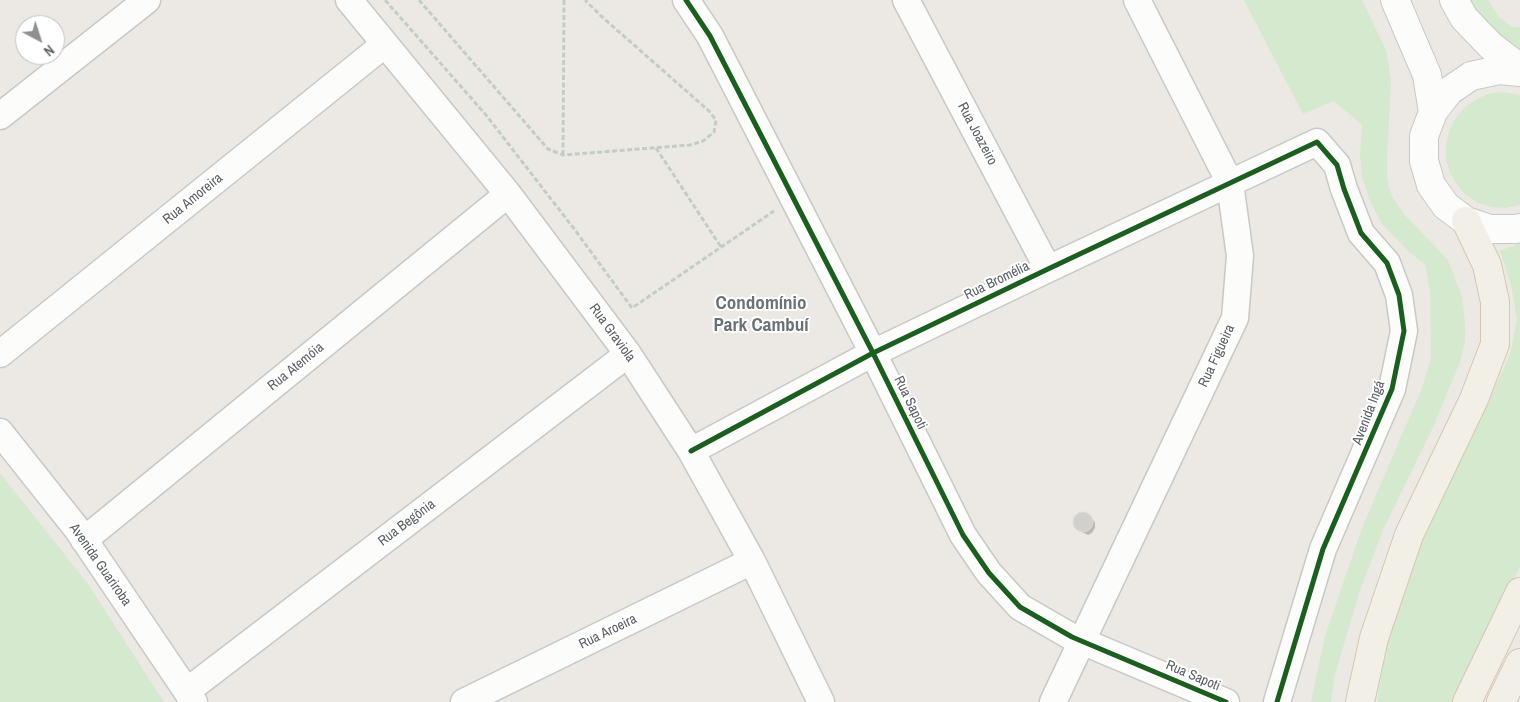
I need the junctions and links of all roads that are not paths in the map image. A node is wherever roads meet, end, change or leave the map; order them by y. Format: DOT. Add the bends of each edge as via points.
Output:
graph roads {
  1 [pos="146,0"];
  2 [pos="349,0"];
  3 [pos="686,0"];
  4 [pos="906,0"];
  5 [pos="1137,0"];
  6 [pos="1395,0"];
  7 [pos="1454,0"];
  8 [pos="385,44"];
  9 [pos="1520,68"];
  10 [pos="1520,72"];
  11 [pos="1433,112"];
  12 [pos="0,116"];
  13 [pos="1317,142"];
  14 [pos="1230,183"];
  15 [pos="508,194"];
  16 [pos="1466,221"];
  17 [pos="1520,228"];
  18 [pos="1048,269"];
  19 [pos="873,353"];
  20 [pos="0,354"];
  21 [pos="628,354"];
  22 [pos="0,432"];
  23 [pos="691,451"];
  24 [pos="84,540"];
  25 [pos="752,561"];
  26 [pos="1520,592"];
  27 [pos="1082,642"];
  28 [pos="1520,663"];
  29 [pos="190,697"];
  30 [pos="464,702"];
  31 [pos="821,702"];
  32 [pos="1053,702"];
  33 [pos="1226,702"];
  34 [pos="1277,702"];
  35 [pos="1360,702"];
  36 [pos="1468,702"];
  37 [pos="1501,702"];
  1 -- 12 [label="street"];
  2 -- 8 [label="street, Rua Graviola"];
  3 -- 19 [label="street, Rua Sapoti" via="710,36"];
  4 -- 18 [label="street, Rua Joazeiro"];
  5 -- 14 [label="street, Rua Figueira"];
  6 -- 11 [label="main road" via="1427,75"];
  7 -- 9 [label="main road" via="1464,18 1484,39"];
  8 -- 15 [label="street, Rua Graviola"];
  8 -- 20 [label="street, Rua Amoreira"];
  10 -- 11 [label="main road" via="1499,70 1471,76 1448,91"];
  11 -- 16 [label="main road" via="1424,136 1424,161 1431,185 1446,206"];
  13 -- 14 [label="street, Rua Bromélia"];
  13 -- 34 [label="street, Avenida Ingá" via="1337,165 1361,233 1387,263 1399,295 1404,331 1392,388 1323,549"];
  14 -- 18 [label="street, Rua Bromélia"];
  14 -- 27 [label="street, Rua Figueira" via="1240,256 1235,318"];
  15 -- 21 [label="street, Rua Graviola"];
  15 -- 24 [label="street, Rua Atemóia"];
  16 -- 17 [label="main road" via="1490,229"];
  16 -- 35 [label="main road" via="1487,265 1495,302 1495,344 1474,399 1409,535 1374,638"];
  18 -- 19 [label="street, Rua Bromélia"];
  19 -- 23 [label="street, Rua Bromélia"];
  19 -- 27 [label="street, Rua Sapoti" via="963,535 989,573 1020,607"];
  21 -- 23 [label="street, Rua Graviola"];
  21 -- 29 [label="street, Rua Begônia"];
  22 -- 24 [label="street, Avenida Guariroba"];
  23 -- 25 [label="street, Rua Graviola"];
  24 -- 29 [label="street, Avenida Guariroba"];
  25 -- 30 [label="street, Rua Aroeira"];
  25 -- 31 [label="street, Rua Graviola"];
  26 -- 36 [label="main road"];
  27 -- 32 [label="street, Rua Figueira"];
  27 -- 33 [label="street, Rua Sapoti"];
  28 -- 37 [label="main road"];
}
